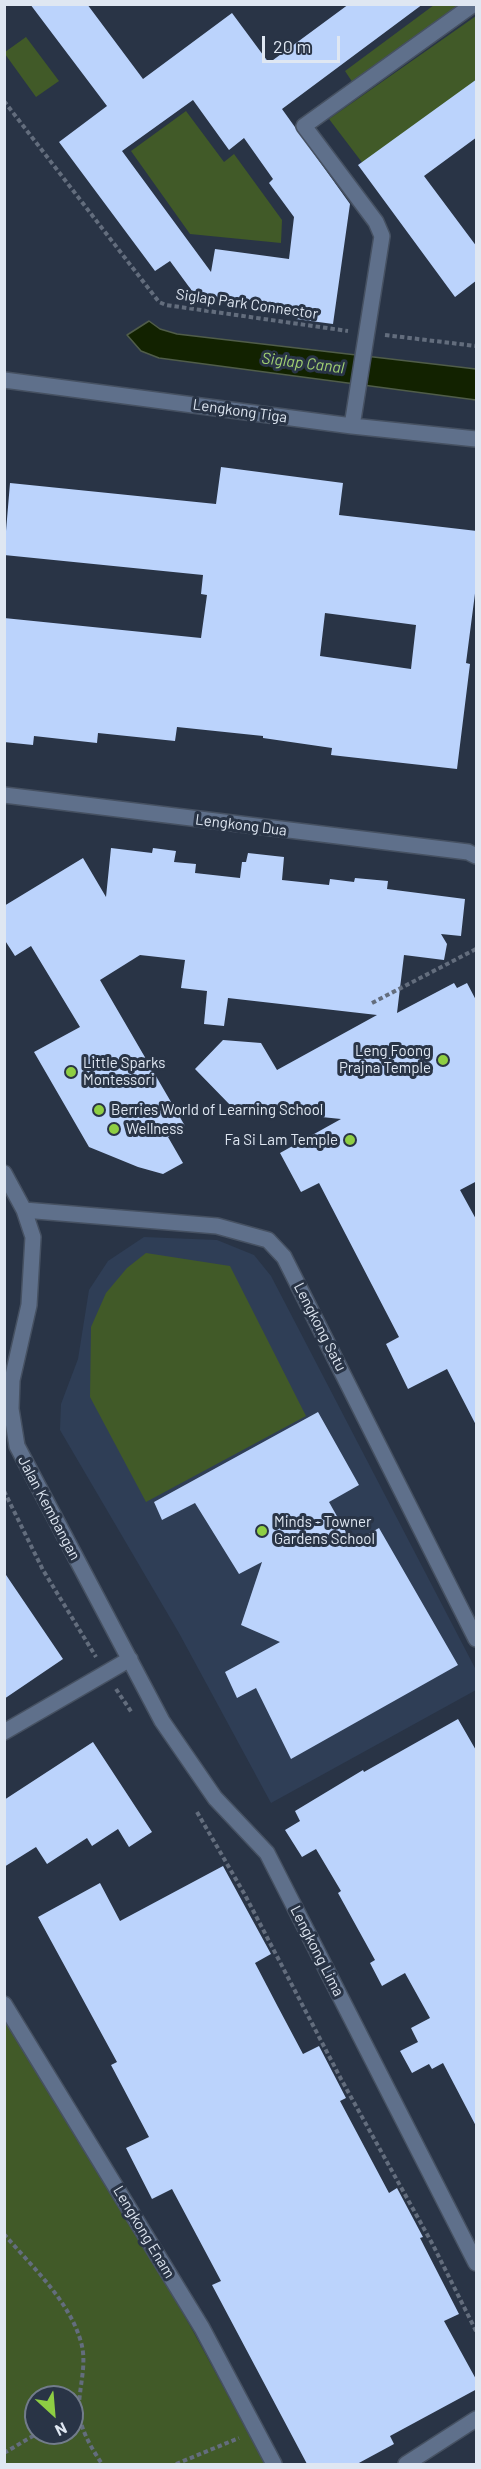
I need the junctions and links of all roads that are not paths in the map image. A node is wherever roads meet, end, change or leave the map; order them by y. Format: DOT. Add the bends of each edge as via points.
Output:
graph roads {
  1 [pos="474,4"];
  2 [pos="4,380"];
  3 [pos="352,426"];
  4 [pos="477,439"];
  5 [pos="4,795"];
  6 [pos="477,856"];
  7 [pos="4,1173"];
  8 [pos="24,1210"];
  9 [pos="477,1639"];
  10 [pos="130,1659"];
  11 [pos="4,1732"];
  12 [pos="4,2004"];
  13 [pos="477,2263"];
  14 [pos="477,2419"];
  15 [pos="274,2464"];
  16 [pos="406,2464"];
  1 -- 3 [label="street" via="304,126 376,222 382,236"];
  2 -- 3 [label="street, Lengkong Tiga"];
  3 -- 4 [label="street, Lengkong Tiga"];
  5 -- 6 [label="street, Lengkong Dua"];
  7 -- 8 [label="street, Jalan Kembangan"];
  8 -- 9 [label="street, Lengkong Satu" via="217,1226 268,1240 284,1257"];
  8 -- 10 [label="street, Jalan Kembangan" via="33,1237 29,1305 12,1380 11,1409 17,1446"];
  10 -- 11 [label="street"];
  10 -- 13 [label="street, Lengkong Lima" via="162,1721 188,1760 215,1798 267,1853"];
  12 -- 15 [label="street, Lengkong Enam" via="202,2328"];
  14 -- 16 [label="street"];
}
